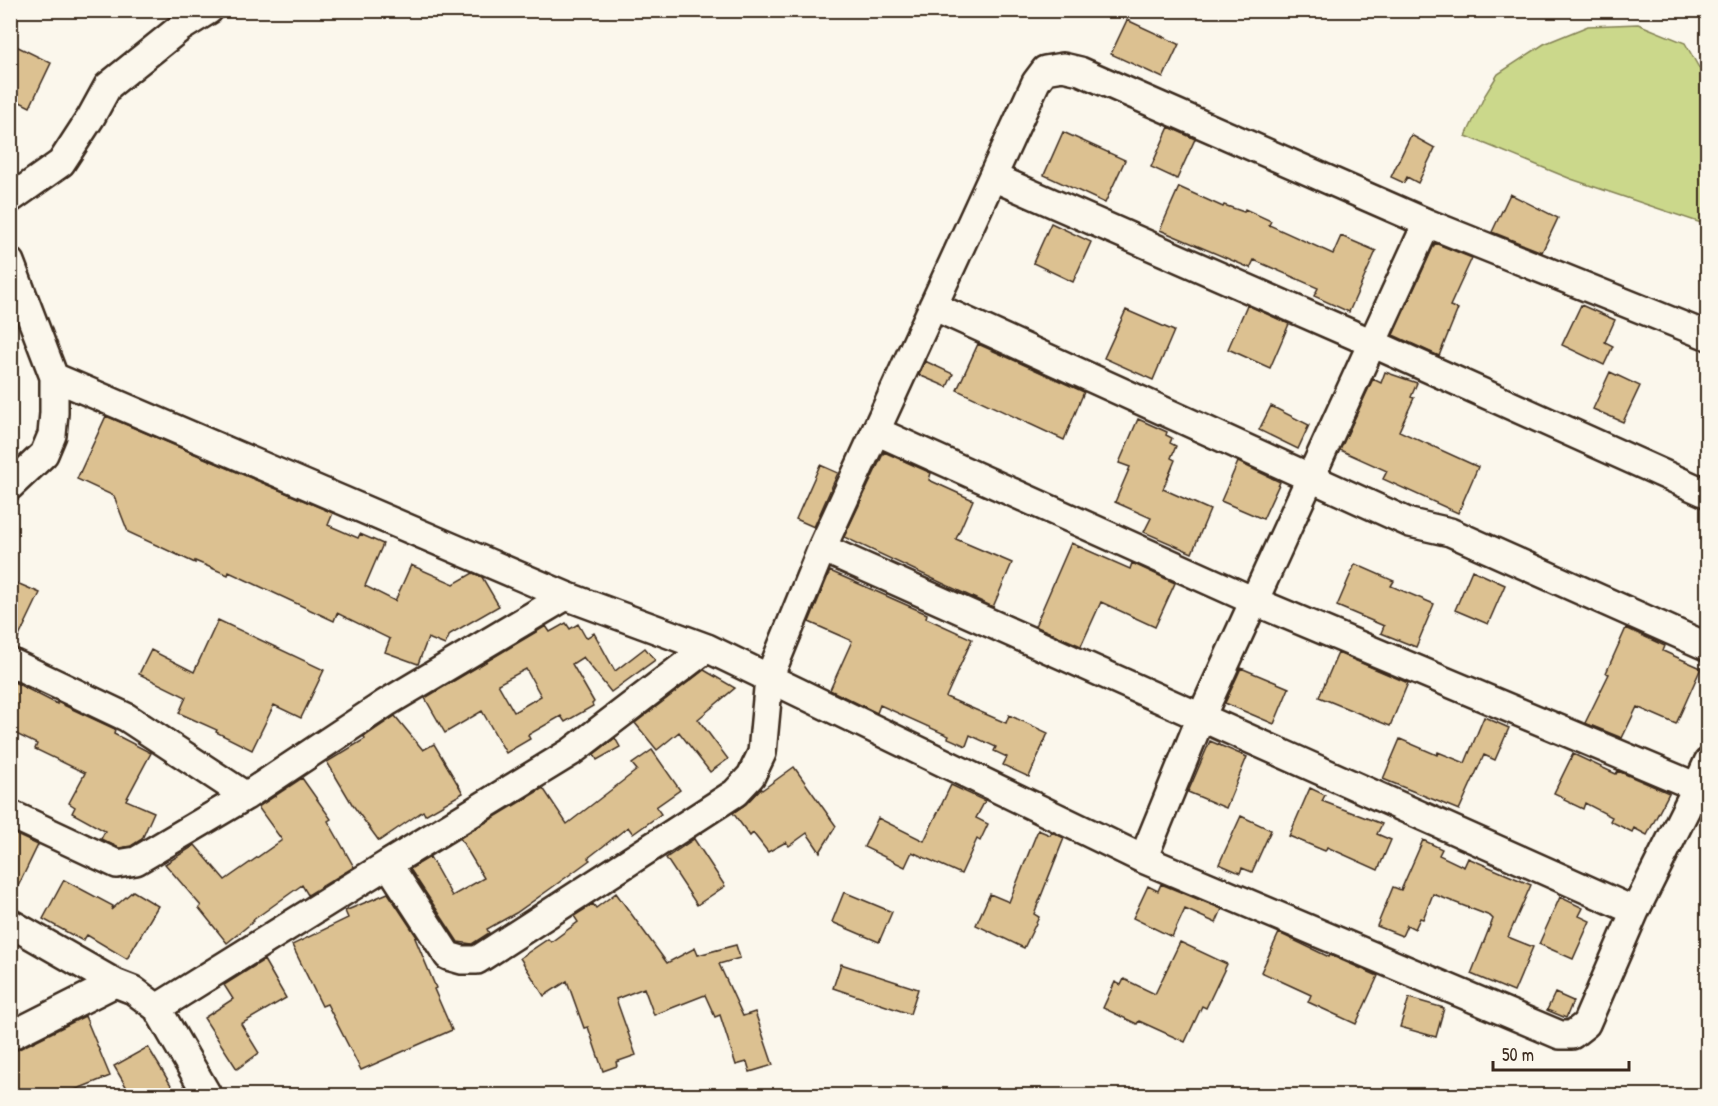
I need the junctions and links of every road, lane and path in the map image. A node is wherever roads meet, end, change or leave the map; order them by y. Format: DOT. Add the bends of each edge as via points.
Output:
graph roads {
  1 [pos="209,10"];
  2 [pos="993,177"];
  3 [pos="10,199"];
  4 [pos="1427,223"];
  5 [pos="10,262"];
  6 [pos="933,306"];
  7 [pos="1707,336"];
  8 [pos="1372,343"];
  9 [pos="54,377"];
  10 [pos="876,430"];
  11 [pos="1310,478"];
  12 [pos="10,486"];
  13 [pos="1707,494"];
  14 [pos="822,548"];
  15 [pos="566,596"];
  16 [pos="1254,601"];
  17 [pos="1707,646"];
  18 [pos="708,648"];
  19 [pos="10,663"];
  20 [pos="769,678"];
  21 [pos="1201,717"];
  22 [pos="1707,762"];
  23 [pos="1697,787"];
  24 [pos="246,796"];
  25 [pos="10,814"];
  26 [pos="1143,859"];
  27 [pos="388,864"];
  28 [pos="1635,911"];
  29 [pos="10,923"];
  30 [pos="115,983"];
  31 [pos="157,1008"];
  32 [pos="10,1036"];
  33 [pos="208,1095"];
  1 -- 3 [label="street" via="180,28 108,86 61,164"];
  2 -- 4 [label="street" via="1036,82 1045,70 1064,67"];
  2 -- 6 [label="street"];
  2 -- 8 [label="street"];
  4 -- 7 [label="street"];
  4 -- 8 [label="street"];
  5 -- 9 [label="street"];
  6 -- 10 [label="street"];
  6 -- 11 [label="street"];
  8 -- 11 [label="street"];
  8 -- 13 [label="street"];
  9 -- 12 [label="street" via="52,435 44,454"];
  9 -- 15 [label="street"];
  10 -- 14 [label="street"];
  10 -- 16 [label="street"];
  11 -- 16 [label="street"];
  11 -- 17 [label="street" via="1410,523 1450,532"];
  14 -- 20 [label="street"];
  14 -- 21 [label="street"];
  15 -- 18 [label="street"];
  15 -- 24 [label="street" via="386,703"];
  16 -- 21 [label="street"];
  16 -- 23 [label="street"];
  18 -- 20 [label="street"];
  18 -- 27 [label="street" via="571,752"];
  19 -- 24 [label="street" via="126,717"];
  20 -- 26 [label="street"];
  20 -- 27 [label="street" via="762,753 751,776 735,793 477,960 448,956"];
  21 -- 26 [label="street"];
  21 -- 28 [label="street"];
  22 -- 23 [label="street"];
  23 -- 28 [label="street"];
  24 -- 25 [label="street" via="136,861 117,864"];
  26 -- 28 [label="street" via="1560,1035 1572,1035 1586,1024"];
  27 -- 31 [label="street"];
  29 -- 30 [label="street"];
  30 -- 31 [label="street" via="133,990"];
  30 -- 32 [label="street"];
  31 -- 33 [label="street"];
}
